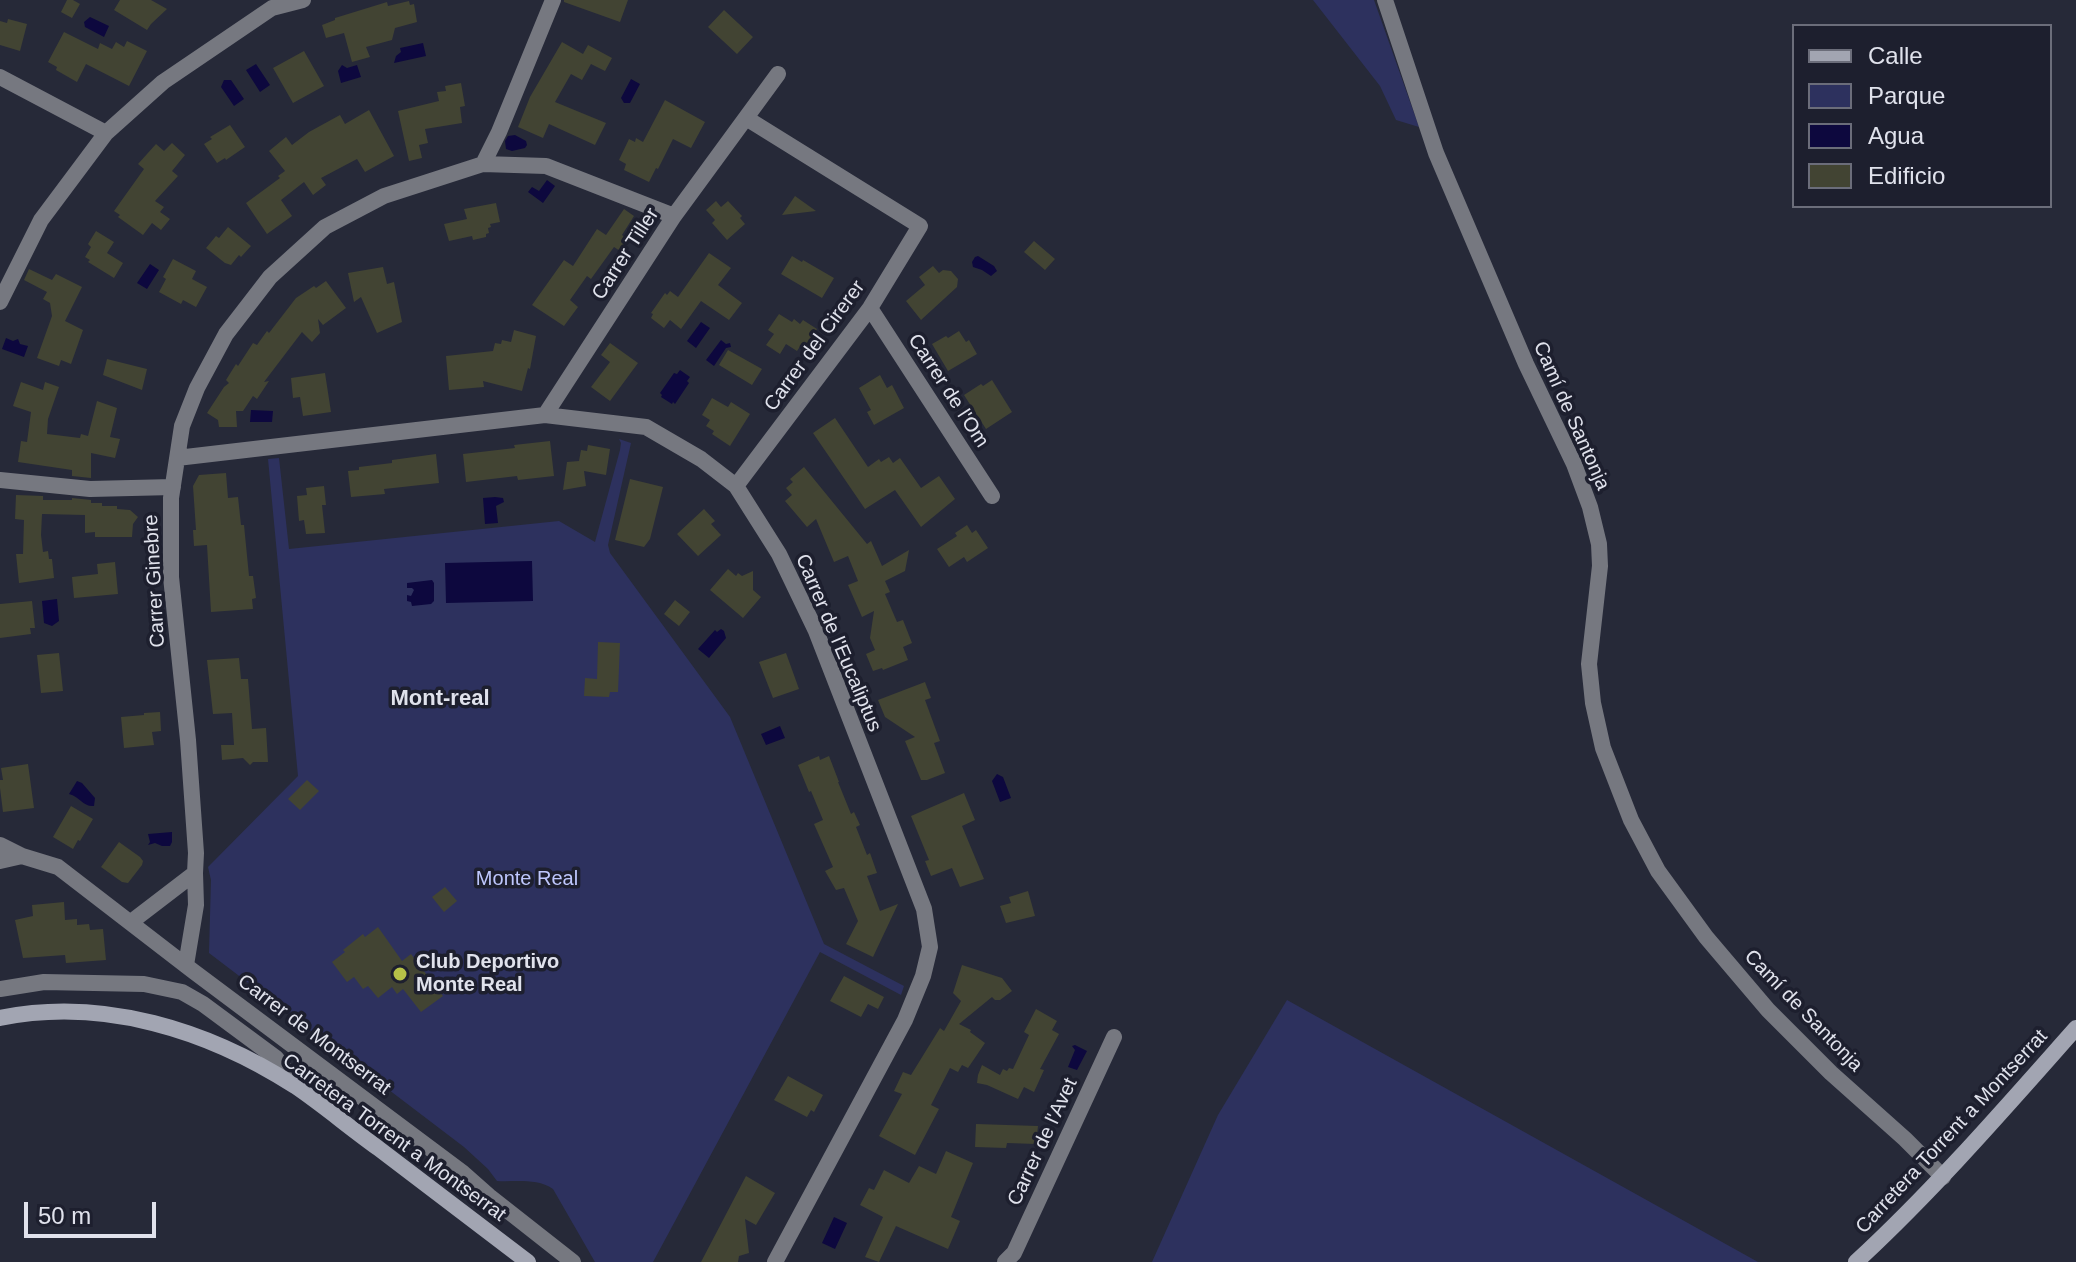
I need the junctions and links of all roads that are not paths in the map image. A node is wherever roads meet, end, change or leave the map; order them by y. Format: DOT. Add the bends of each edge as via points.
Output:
graph roads {
  1 [pos="303,0"];
  2 [pos="553,0"];
  3 [pos="1385,0"];
  4 [pos="271,4"];
  5 [pos="778,74"];
  6 [pos="0,77"];
  7 [pos="746,118"];
  8 [pos="106,133"];
  9 [pos="483,164"];
  10 [pos="674,216"];
  11 [pos="0,302"];
  12 [pos="870,308"];
  13 [pos="545,415"];
  14 [pos="177,458"];
  15 [pos="0,480"];
  16 [pos="736,486"];
  17 [pos="173,487"];
  18 [pos="992,496"];
  19 [pos="0,845"];
  20 [pos="22,856"];
  21 [pos="0,861"];
  22 [pos="195,873"];
  23 [pos="131,922"];
  24 [pos="186,965"];
  25 [pos="0,989"];
  26 [pos="0,1018"];
  27 [pos="2076,1028"];
  28 [pos="1114,1037"];
  29 [pos="302,1092"];
  30 [pos="1943,1177"];
  31 [pos="528,1262"];
  32 [pos="573,1262"];
  33 [pos="775,1262"];
  34 [pos="1005,1262"];
  35 [pos="1856,1262"];
  1 -- 4 [label="street"];
  2 -- 9 [label="street"];
  3 -- 30 [label="street, Camí de Santonja" via="1436,153 1590,507 1600,566 1589,664 1593,703 1603,748 1631,820 1658,871 1768,1010"];
  4 -- 8 [label="street" via="163,82"];
  5 -- 7 [label="street, Carrer Tiller"];
  6 -- 8 [label="street"];
  7 -- 10 [label="street, Carrer Tiller"];
  7 -- 12 [label="street, Carrer del Cirerer" via="920,226"];
  8 -- 11 [label="street" via="41,220"];
  9 -- 10 [label="street, Carrer Ginebre" via="546,166"];
  9 -- 14 [label="street, Carrer Ginebre" via="384,196 325,227 270,277 226,334 197,388"];
  10 -- 13 [label="street, Carrer Tiller"];
  12 -- 16 [label="street, Carrer del Cirerer"];
  12 -- 18 [label="street, Carrer de l'Om"];
  13 -- 14 [label="street, Carrer de l'Eucaliptus"];
  13 -- 16 [label="street, Carrer de l'Eucaliptus" via="646,427"];
  14 -- 17 [label="street, Carrer Ginebre"];
  15 -- 17 [label="street" via="90,489"];
  16 -- 33 [label="street, Carrer de l'Eucaliptus" via="779,554 816,631 924,909 930,947 905,1020"];
  17 -- 22 [label="street, Carrer Ginebre" via="171,577"];
  19 -- 20 [label="street, Carrer de Montserrat"];
  20 -- 21 [label="street"];
  20 -- 23 [label="street, Carrer de Montserrat" via="58,867"];
  22 -- 23 [label="street"];
  22 -- 24 [label="street, Carrer Ginebre" via="196,905"];
  23 -- 24 [label="street, Carrer de Montserrat"];
  24 -- 32 [label="street, Carrer de Montserrat"];
  25 -- 29 [label="street, Carrer de Montserrat" via="44,982 144,984 182,992 276,1058"];
  26 -- 29 [label="main road, Carretera Torrent a Montserrat" via="79,1010 172,1027 226,1047"];
  27 -- 30 [label="main road, Carretera Torrent a Montserrat"];
  28 -- 34 [label="street, Carrer de l'Avet" via="1014,1253"];
  29 -- 31 [label="main road, Carretera Torrent a Montserrat"];
  30 -- 35 [label="main road, Carretera Torrent a Montserrat"];
}
